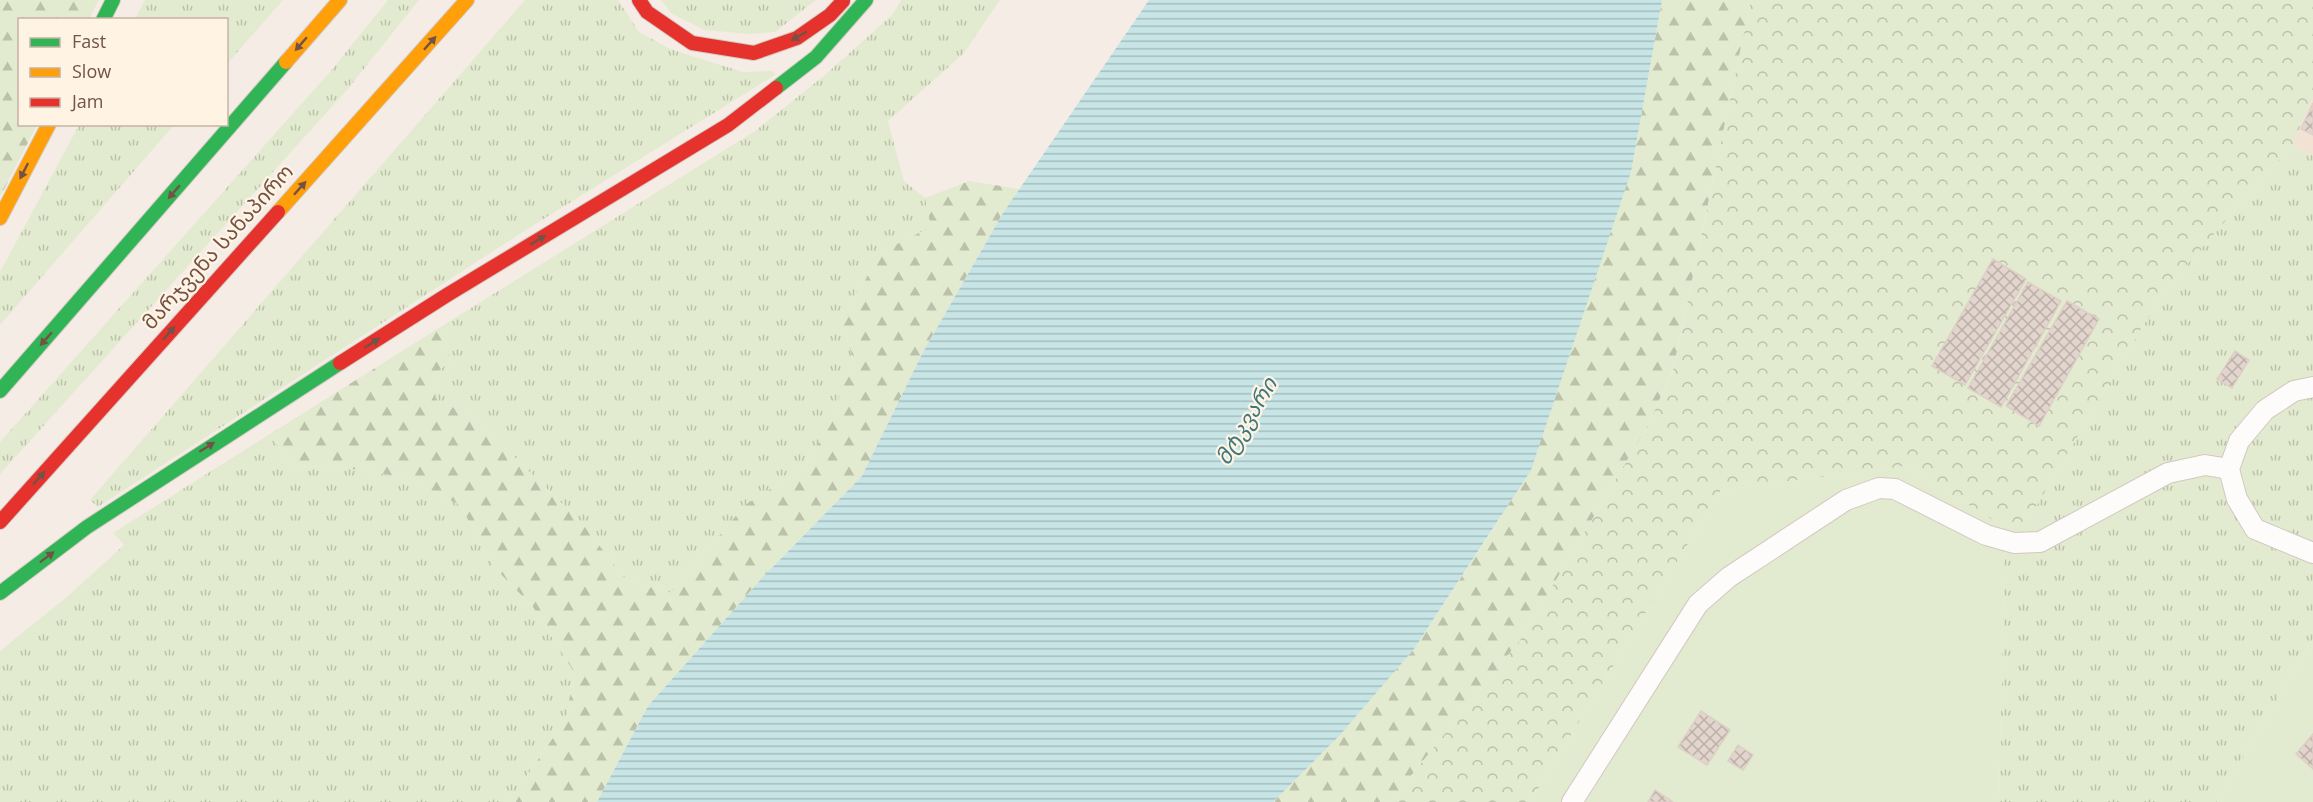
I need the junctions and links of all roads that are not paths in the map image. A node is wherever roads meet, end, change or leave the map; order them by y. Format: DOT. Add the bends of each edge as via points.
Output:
graph roads {
  1 [pos="113,0"];
  2 [pos="340,0"];
  3 [pos="467,0"];
  4 [pos="639,0"];
  5 [pos="844,0"];
  6 [pos="866,0"];
  7 [pos="104,18"];
  8 [pos="48,126"];
  9 [pos="0,218"];
  10 [pos="2313,387"];
  11 [pos="0,391"];
  12 [pos="2229,469"];
  13 [pos="0,522"];
  14 [pos="2313,553"];
  15 [pos="0,593"];
  16 [pos="1572,802"];
  1 -- 7 [label="highway"];
  2 -- 11 [label="highway, one-way"];
  13 -- 3 [label="highway, მარჯვენა სანაპირო, one-way"];
  5 -- 4 [label="highway, one-way" via="797,39 754,53 692,43 647,12"];
  15 -- 6 [label="highway, one-way" via="87,527 189,459 447,295 728,125 816,57"];
  8 -- 9 [label="highway, one-way"];
  10 -- 12 [label="lane" via="2294,391 2265,410 2239,441"];
  12 -- 14 [label="lane" via="2237,499 2255,529"];
  12 -- 16 [label="lane" via="2205,465 2168,473 2040,542 2014,543 1986,536 1895,489 1879,488 1846,500 1729,577 1698,604"];
}
